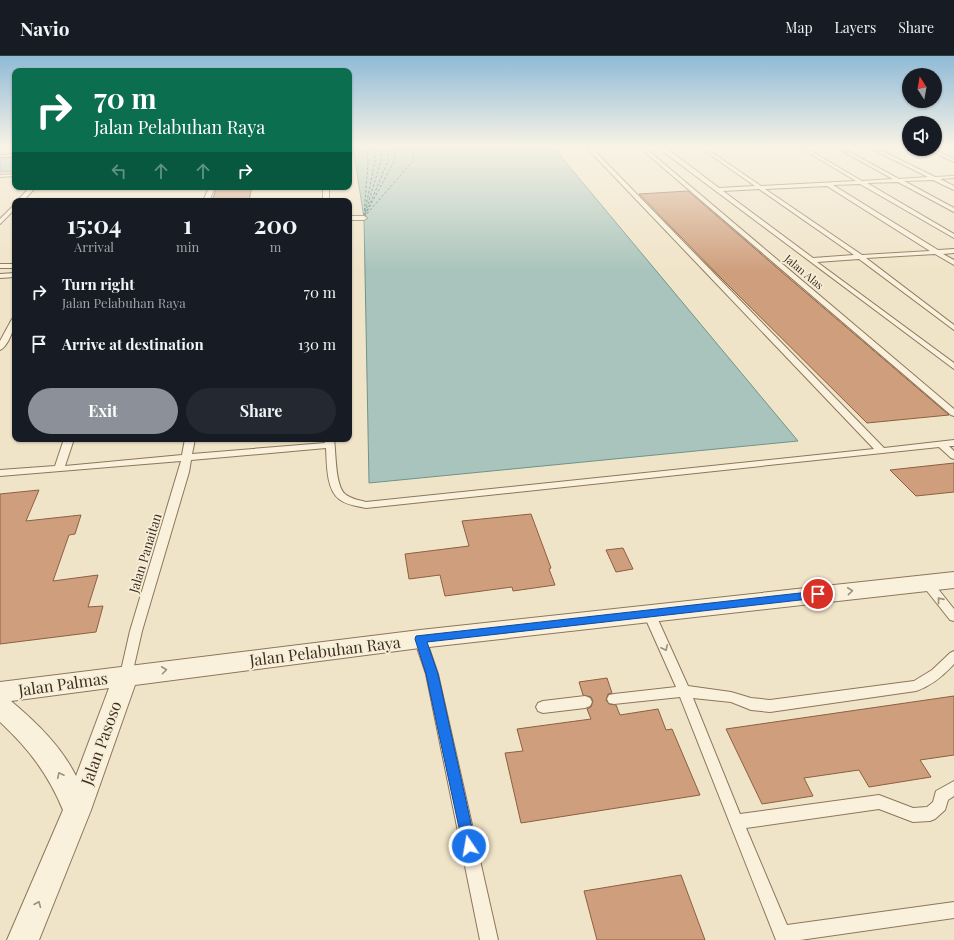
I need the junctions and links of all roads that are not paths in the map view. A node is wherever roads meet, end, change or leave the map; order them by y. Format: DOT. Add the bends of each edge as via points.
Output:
graph roads {
  1 [pos="628,188"];
  2 [pos="690,188"];
  3 [pos="736,188"];
  4 [pos="763,188"];
  5 [pos="835,188"];
  6 [pos="874,188"];
  7 [pos="914,188"];
  8 [pos="30,190"];
  9 [pos="718,190"];
  10 [pos="23,198"];
  11 [pos="12,210"];
  12 [pos="954,210"];
  13 [pos="352,218"];
  14 [pos="364,218"];
  15 [pos="0,222"];
  16 [pos="954,236"];
  17 [pos="954,251"];
  18 [pos="937,252"];
  19 [pos="859,256"];
  20 [pos="812,260"];
  21 [pos="954,263"];
  22 [pos="0,266"];
  23 [pos="12,266"];
  24 [pos="12,275"];
  25 [pos="0,276"];
  26 [pos="12,327"];
  27 [pos="954,328"];
  28 [pos="10,331"];
  29 [pos="0,332"];
  30 [pos="0,348"];
  31 [pos="954,367"];
  32 [pos="954,413"];
  33 [pos="68,442"];
  34 [pos="189,442"];
  35 [pos="330,442"];
  36 [pos="954,443"];
  37 [pos="941,444"];
  38 [pos="881,450"];
  39 [pos="954,456"];
  40 [pos="186,457"];
  41 [pos="59,469"];
  42 [pos="0,473"];
  43 [pos="954,580"];
  44 [pos="926,583"];
  45 [pos="648,612"];
  46 [pos="954,617"];
  47 [pos="420,639"];
  48 [pos="954,656"];
  49 [pos="126,675"];
  50 [pos="684,691"];
  51 [pos="0,692"];
  52 [pos="614,699"];
  53 [pos="585,702"];
  54 [pos="0,707"];
  55 [pos="543,707"];
  56 [pos="954,788"];
  57 [pos="77,810"];
  58 [pos="736,822"];
  59 [pos="954,910"];
  60 [pos="784,937"];
  61 [pos="23,940"];
  62 [pos="489,940"];
  1 -- 38 [label="lane"];
  2 -- 32 [label="lane, Jalan Alas"];
  3 -- 9 [label="lane"];
  4 -- 19 [label="lane"];
  5 -- 18 [label="lane"];
  6 -- 16 [label="lane"];
  7 -- 12 [label="lane"];
  8 -- 10 [label="lane"];
  9 -- 20 [label="lane"];
  11 -- 15 [label="lane"];
  13 -- 14 [label="lane"];
  17 -- 18 [label="lane"];
  18 -- 19 [label="lane"];
  18 -- 21 [label="lane"];
  19 -- 20 [label="lane"];
  19 -- 27 [label="lane"];
  20 -- 31 [label="lane"];
  22 -- 23 [label="lane"];
  24 -- 25 [label="lane"];
  26 -- 28 [label="lane"];
  28 -- 29 [label="lane"];
  28 -- 30 [label="lane"];
  33 -- 41 [label="lane"];
  34 -- 40 [label="lane, Jalan Panaitan"];
  35 -- 38 [label="lane" via="336,490 342,497 366,505"];
  35 -- 40 [label="lane"];
  36 -- 37 [label="lane"];
  37 -- 38 [label="lane"];
  37 -- 39 [label="lane"];
  40 -- 41 [label="lane"];
  40 -- 49 [label="lane, Jalan Panaitan" via="184,472 136,631"];
  41 -- 42 [label="lane"];
  43 -- 44 [label="street, Jalan Pelabuhan Raya"];
  45 -- 44 [label="street, Jalan Pelabuhan Raya, one-way"];
  46 -- 44 [label="lane, one-way"];
  45 -- 47 [label="street, Jalan Pelabuhan Raya"];
  45 -- 50 [label="lane, one-way"];
  49 -- 47 [label="street, Jalan Pelabuhan Raya, one-way"];
  47 -- 62 [label="lane" via="432,674"];
  48 -- 50 [label="lane" via="939,672 916,686 770,706 751,704 731,697"];
  49 -- 51 [label="street, Jalan Palmas"];
  49 -- 57 [label="street, Jalan Pasoso"];
  50 -- 52 [label="lane"];
  50 -- 58 [label="lane"];
  53 -- 55 [label="lane"];
  57 -- 54 [label="street, Jalan Pasoso, one-way" via="58,769 22,725"];
  56 -- 58 [label="lane" via="941,796 940,805 930,814 913,815 879,802"];
  61 -- 57 [label="street, Jalan Pasoso, one-way"];
  58 -- 60 [label="lane"];
  59 -- 60 [label="lane"];
}
